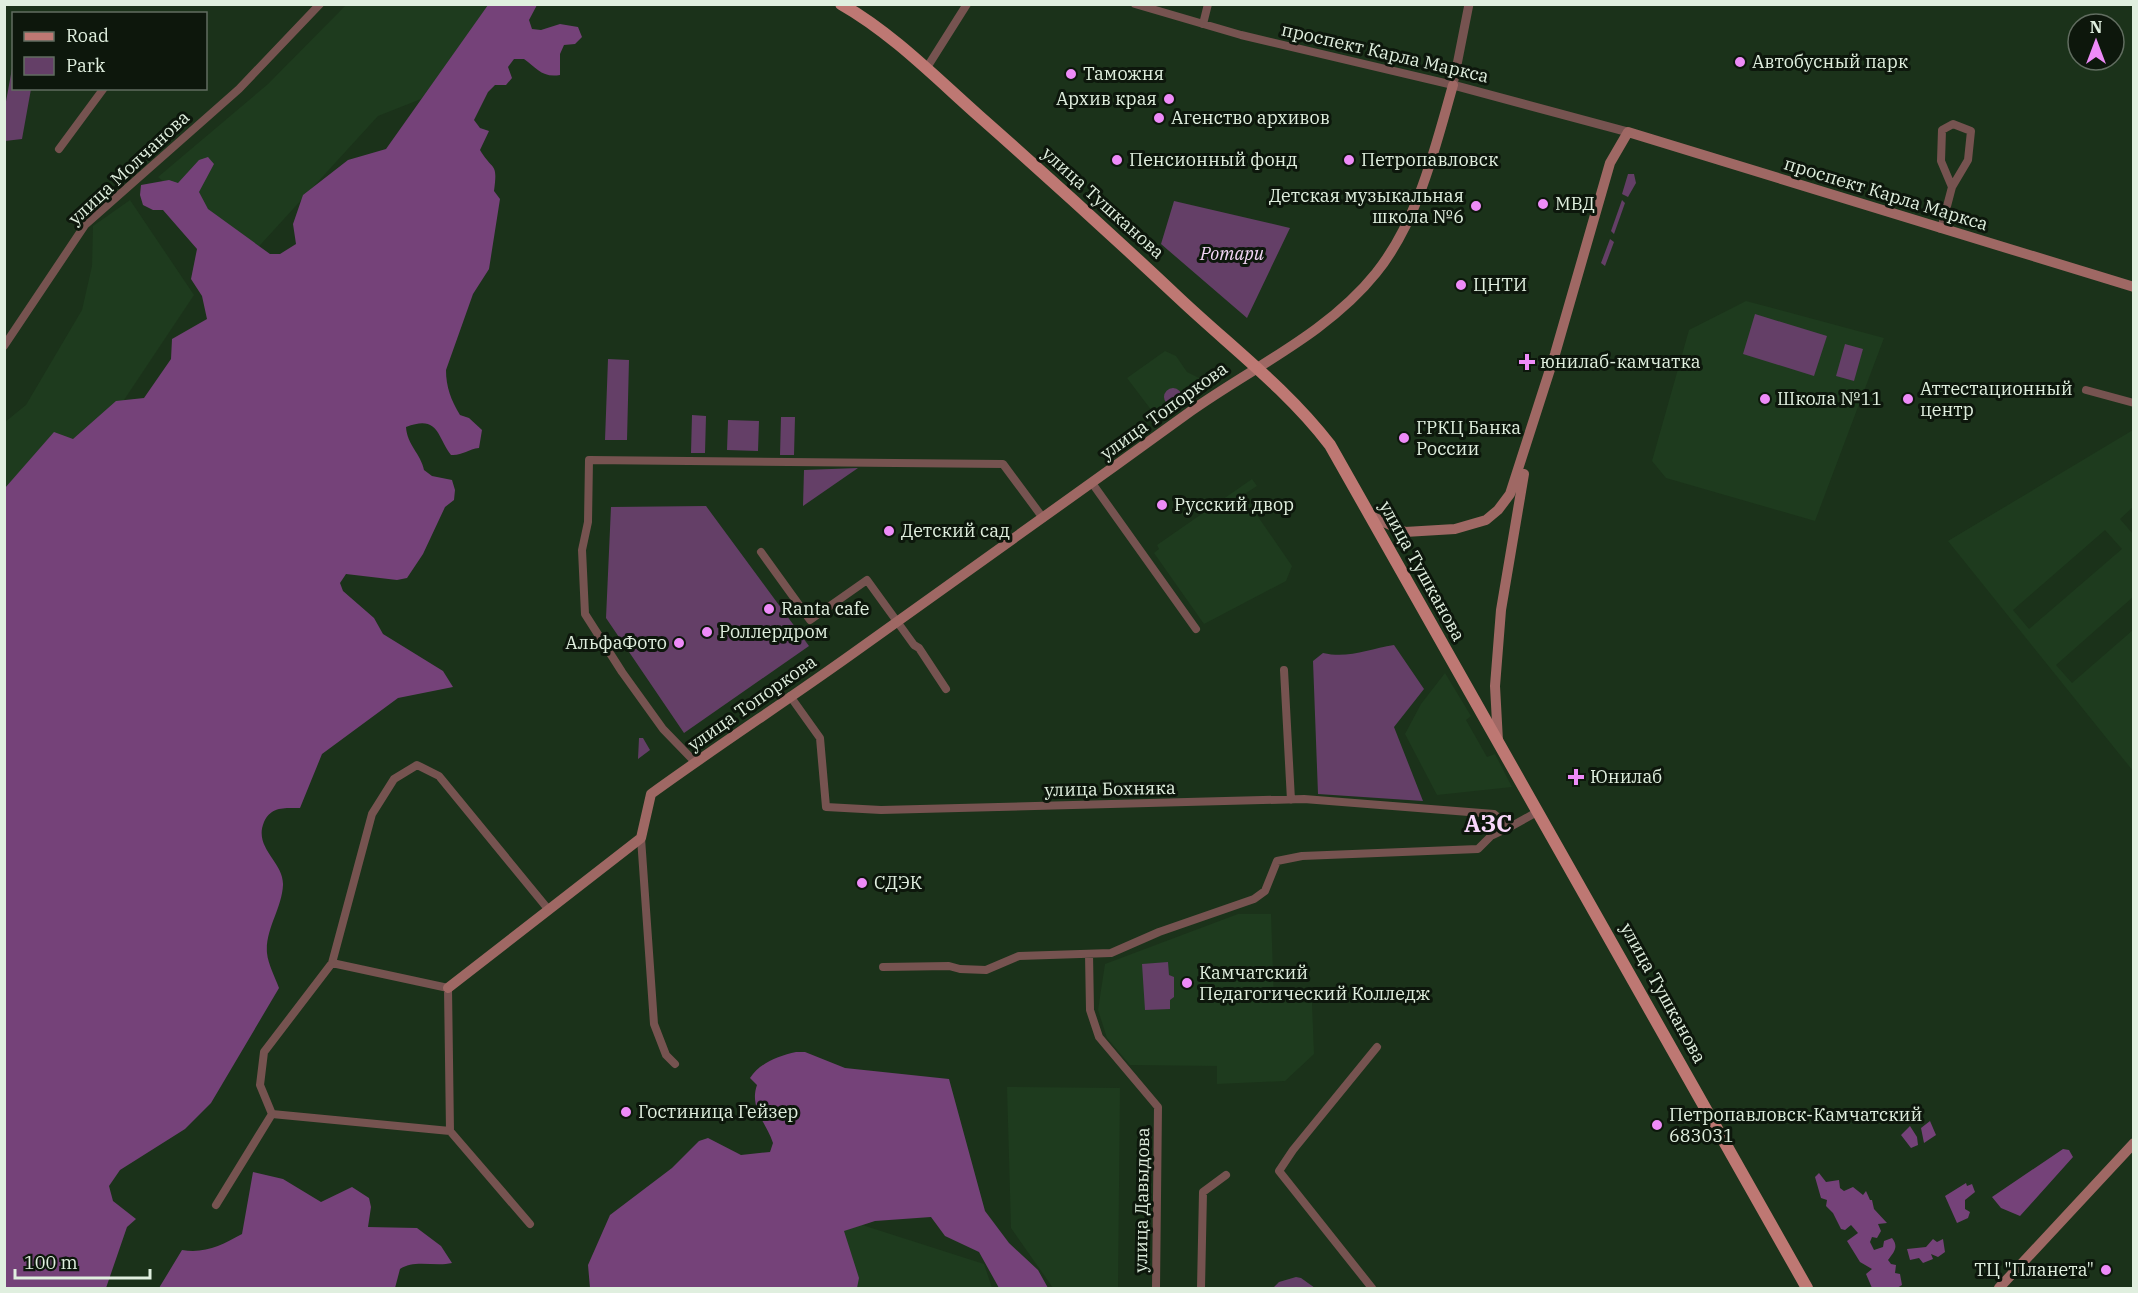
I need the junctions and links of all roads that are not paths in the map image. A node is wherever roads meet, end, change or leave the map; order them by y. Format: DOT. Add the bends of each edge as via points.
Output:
graph roads {
  1 [pos="320,4"];
  2 [pos="841,4"];
  3 [pos="967,4"];
  4 [pos="1135,4"];
  5 [pos="1208,4"];
  6 [pos="1469,4"];
  7 [pos="1203,24"];
  8 [pos="926,69"];
  9 [pos="1453,85"];
  10 [pos="103,90"];
  11 [pos="1628,132"];
  12 [pos="59,149"];
  13 [pos="1952,187"];
  14 [pos="1941,229"];
  15 [pos="2133,286"];
  16 [pos="4,346"];
  17 [pos="1257,367"];
  18 [pos="2086,390"];
  19 [pos="2133,403"];
  20 [pos="1530,436"];
  21 [pos="1092,483"];
  22 [pos="1370,514"];
  23 [pos="1043,518"];
  24 [pos="761,552"];
  25 [pos="896,621"];
  26 [pos="1196,629"];
  27 [pos="1284,669"];
  28 [pos="946,688"];
  29 [pos="790,696"];
  30 [pos="1498,741"];
  31 [pos="695,762"];
  32 [pos="1291,800"];
  33 [pos="1537,812"];
  34 [pos="1510,827"];
  35 [pos="641,838"];
  36 [pos="548,909"];
  37 [pos="1089,954"];
  38 [pos="332,963"];
  39 [pos="883,967"];
  40 [pos="448,988"];
  41 [pos="1377,1047"];
  42 [pos="675,1064"];
  43 [pos="272,1114"];
  44 [pos="450,1131"];
  45 [pos="2133,1143"];
  46 [pos="1226,1175"];
  47 [pos="216,1205"];
  48 [pos="530,1224"];
  49 [pos="1156,1288"];
  50 [pos="1201,1288"];
  51 [pos="1372,1288"];
  52 [pos="1808,1288"];
  53 [pos="1999,1288"];
  1 -- 16 [label="street, улица Молчанова" via="240,89 85,225"];
  2 -- 8 [label="main road, улица Тушканова" via="876,26"];
  3 -- 8 [label="street"];
  4 -- 7 [label="street, проспект Карла Маркса"];
  5 -- 7 [label="street"];
  6 -- 9 [label="street"];
  7 -- 9 [label="street, проспект Карла Маркса"];
  8 -- 17 [label="main road, улица Тушканова"];
  9 -- 11 [label="street, проспект Карла Маркса"];
  9 -- 17 [label="main road, улица Топоркова" via="1417,195 1379,270 1330,318"];
  10 -- 12 [label="street"];
  11 -- 14 [label="main road, проспект Карла Маркса"];
  11 -- 20 [label="main road" via="1610,163"];
  13 -- 13 [label="street" via="1941,161 1942,130 1953,124 1971,132 1968,160"];
  13 -- 14 [label="street"];
  14 -- 15 [label="main road, проспект Карла Маркса"];
  17 -- 21 [label="main road, улица Топоркова"];
  17 -- 22 [label="main road, улица Тушканова" via="1304,412 1330,445"];
  18 -- 19 [label="street"];
  20 -- 22 [label="main road" via="1513,488 1486,520 1455,529 1405,532"];
  20 -- 30 [label="main road" via="1501,603 1495,686"];
  21 -- 23 [label="main road, улица Топоркова"];
  21 -- 26 [label="street, улица Топоркова"];
  22 -- 30 [label="main road, улица Тушканова"];
  23 -- 25 [label="main road, улица Топоркова"];
  23 -- 31 [label="street" via="1003,464 589,459 588,522 582,550 585,614 663,729"];
  24 -- 25 [label="street" via="810,620 867,580"];
  25 -- 28 [label="street"];
  25 -- 29 [label="main road, улица Топоркова"];
  27 -- 32 [label="street"];
  29 -- 31 [label="main road, улица Топоркова"];
  29 -- 32 [label="street, улица Бохняка" via="820,738 826,807 880,810"];
  30 -- 33 [label="main road, улица Тушканова"];
  31 -- 35 [label="main road, улица Топоркова" via="651,794"];
  32 -- 34 [label="street, улица Бохняка" via="1494,814"];
  33 -- 34 [label="street"];
  33 -- 52 [label="main road, улица Тушканова"];
  34 -- 37 [label="street" via="1491,836 1478,849 1302,856 1277,861 1265,891 1254,899 1111,953"];
  35 -- 36 [label="main road"];
  35 -- 42 [label="street" via="654,1024 666,1054"];
  36 -- 38 [label="street" via="439,776 417,765 394,778 372,814"];
  36 -- 40 [label="main road"];
  37 -- 39 [label="street" via="1019,956 986,970"];
  37 -- 49 [label="street, улица Давыдова" via="1090,1010 1098,1036 1158,1107"];
  38 -- 40 [label="street"];
  38 -- 43 [label="street" via="264,1052 260,1085"];
  40 -- 44 [label="street"];
  41 -- 51 [label="street" via="1279,1171"];
  43 -- 44 [label="street"];
  43 -- 47 [label="street"];
  44 -- 48 [label="street"];
  45 -- 53 [label="main road"];
  46 -- 50 [label="street" via="1203,1192"];
}
